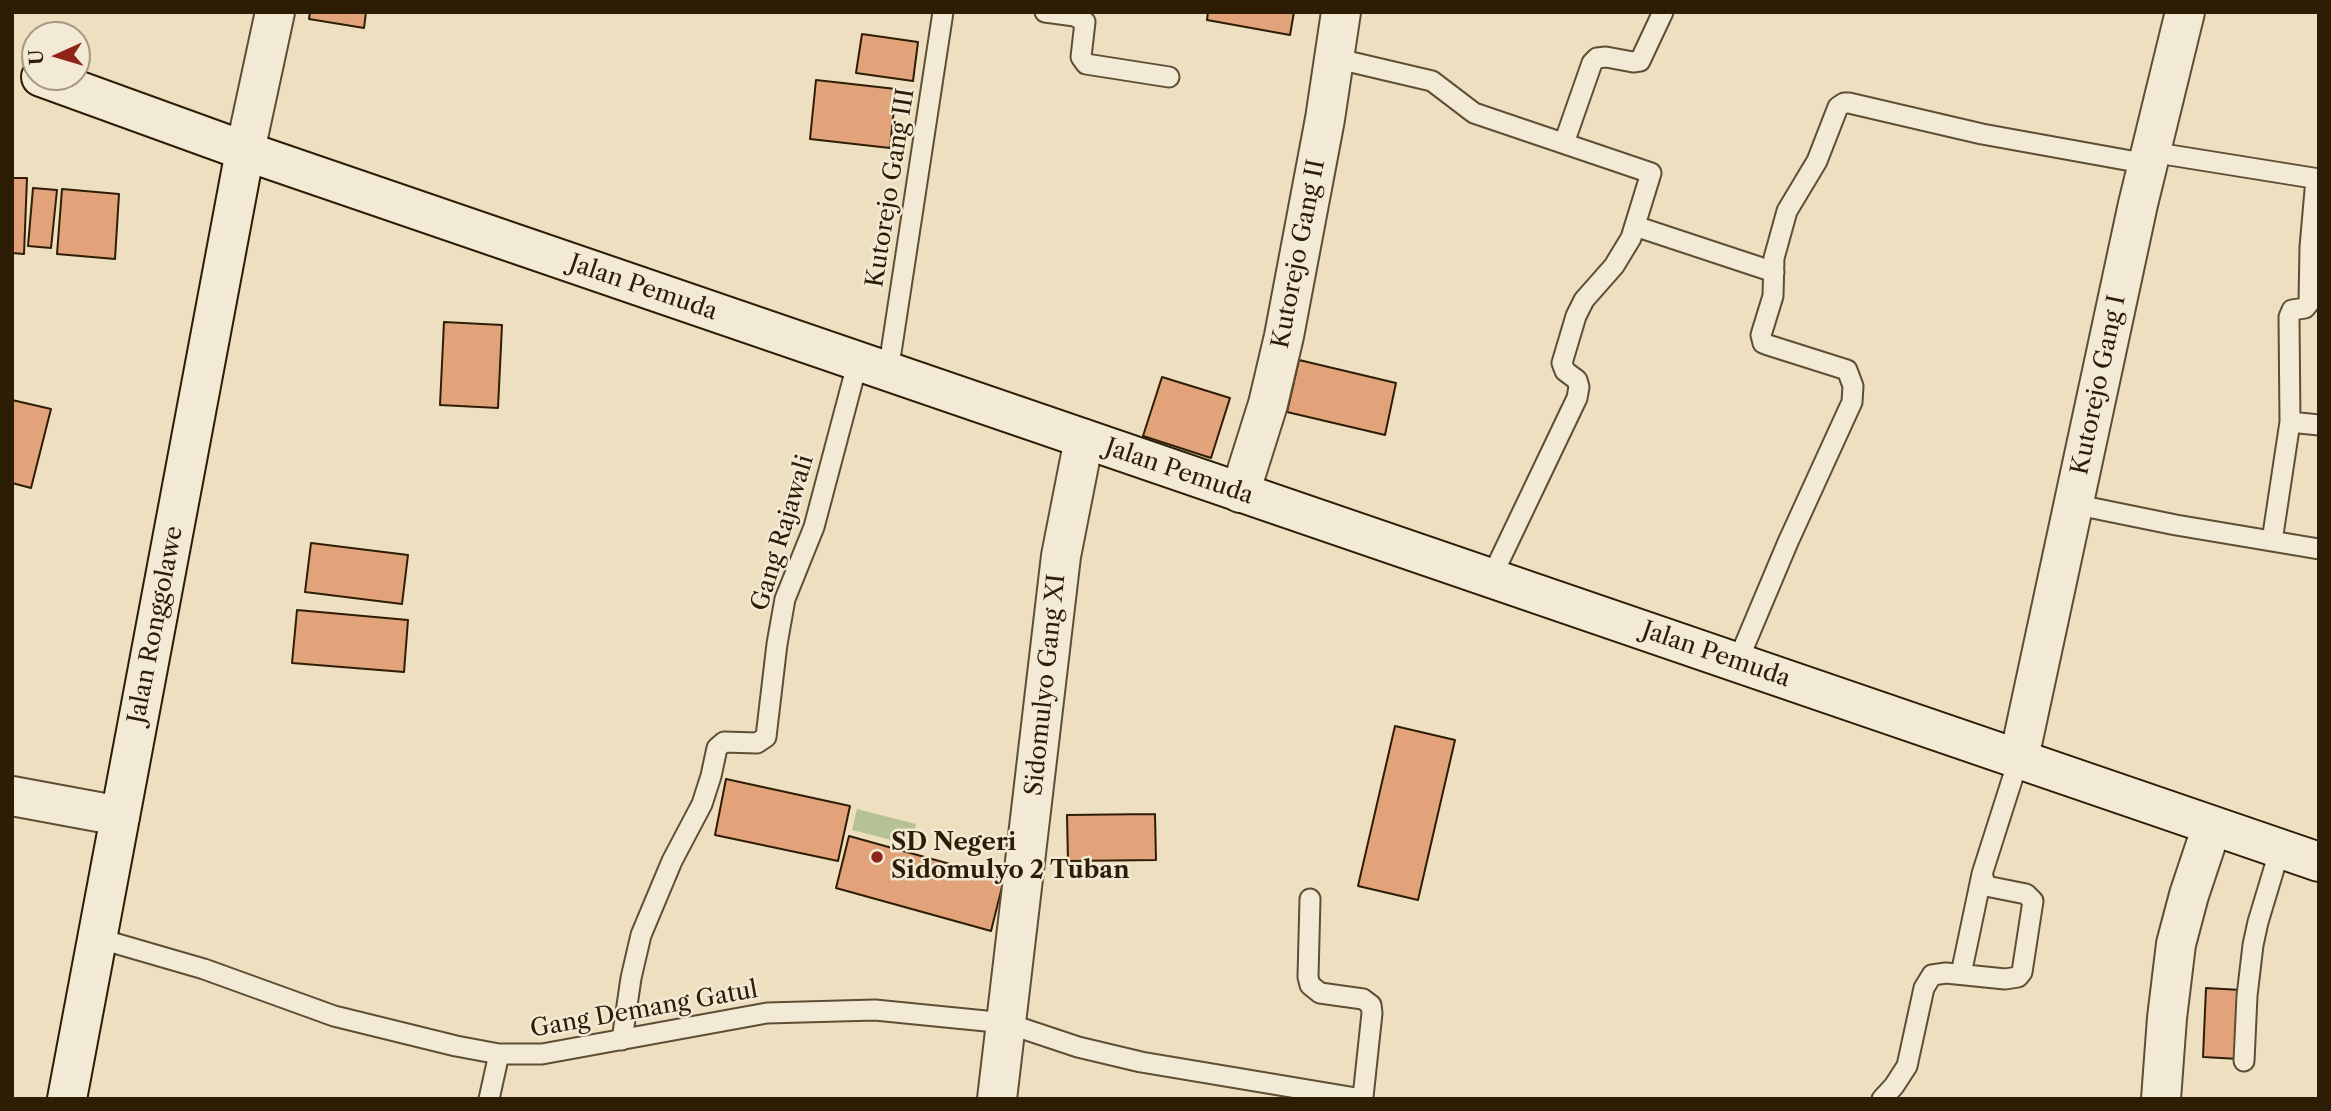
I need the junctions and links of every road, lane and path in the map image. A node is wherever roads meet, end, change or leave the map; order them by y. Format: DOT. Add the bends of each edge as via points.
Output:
graph roads {
  1 [pos="275,12"];
  2 [pos="943,12"];
  3 [pos="1045,12"];
  4 [pos="1341,12"];
  5 [pos="1662,12"];
  6 [pos="2185,12"];
  7 [pos="1334,58"];
  8 [pos="1169,77"];
  9 [pos="80,91"];
  10 [pos="1564,143"];
  11 [pos="245,151"];
  12 [pos="2150,158"];
  13 [pos="2317,179"];
  14 [pos="1635,226"];
  15 [pos="1774,272"];
  16 [pos="873,366"];
  17 [pos="2290,422"];
  18 [pos="2319,425"];
  19 [pos="1084,439"];
  20 [pos="1240,493"];
  21 [pos="2073,504"];
  22 [pos="2272,541"];
  23 [pos="2319,549"];
  24 [pos="1491,578"];
  25 [pos="1737,663"];
  26 [pos="2019,758"];
  27 [pos="12,796"];
  28 [pos="120,816"];
  29 [pos="2212,825"];
  30 [pos="2280,849"];
  31 [pos="2319,862"];
  32 [pos="1982,874"];
  33 [pos="1310,899"];
  34 [pos="97,938"];
  35 [pos="1961,974"];
  36 [pos="1006,1023"];
  37 [pos="622,1040"];
  38 [pos="499,1054"];
  39 [pos="2244,1061"];
  40 [pos="1362,1098"];
  41 [pos="67,1099"];
  42 [pos="489,1099"];
  43 [pos="996,1099"];
  44 [pos="1882,1099"];
  45 [pos="2161,1099"];
  1 -- 11 [label="main road, Jalan Ronggolawe"];
  2 -- 16 [label="lane, Kutorejo Gang III"];
  3 -- 8 [label="lane" via="1085,22 1081,57 1086,64"];
  4 -- 7 [label="main road, Kutorejo Gang II"];
  5 -- 10 [label="lane" via="1640,61 1606,57 1592,63"];
  6 -- 12 [label="main road, Kutorejo Gang I"];
  7 -- 10 [label="lane" via="1432,81 1474,113"];
  7 -- 20 [label="main road, Kutorejo Gang II" via="1281,349"];
  9 -- 11 [label="main road, Jalan Pemuda"];
  10 -- 14 [label="lane" via="1651,173"];
  11 -- 16 [label="main road, Jalan Pemuda"];
  11 -- 28 [label="main road, Jalan Ronggolawe"];
  12 -- 13 [label="lane"];
  12 -- 15 [label="lane" via="1982,134 1844,103 1790,205 1775,251"];
  12 -- 21 [label="main road, Kutorejo Gang I"];
  13 -- 17 [label="lane" via="2309,247 2309,303 2305,309 2292,310 2289,317"];
  14 -- 15 [label="lane"];
  14 -- 24 [label="lane" via="1621,257 1595,284 1576,316 1562,363 1577,380 1577,398"];
  15 -- 25 [label="lane" via="1773,296 1761,340 1847,370 1853,395"];
  16 -- 19 [label="main road, Jalan Pemuda"];
  16 -- 37 [label="lane, Gang Rajawali" via="785,599 766,737 757,743 724,743 717,748 702,804 641,935"];
  17 -- 18 [label="lane"];
  17 -- 22 [label="lane"];
  19 -- 20 [label="main road, Jalan Pemuda"];
  19 -- 36 [label="main road, Sidomulyo Gang XI" via="1060,556"];
  20 -- 24 [label="main road, Jalan Pemuda"];
  21 -- 22 [label="lane"];
  21 -- 26 [label="main road, Kutorejo Gang I"];
  22 -- 23 [label="lane"];
  24 -- 25 [label="main road, Jalan Pemuda"];
  25 -- 26 [label="main road, Jalan Pemuda"];
  26 -- 29 [label="main road, Jalan Pemuda"];
  26 -- 32 [label="lane"];
  27 -- 28 [label="main road"];
  28 -- 34 [label="main road, Jalan Ronggolawe"];
  29 -- 30 [label="main road, Jalan Pemuda"];
  29 -- 45 [label="main road" via="2176,944"];
  30 -- 31 [label="main road, Jalan Pemuda"];
  30 -- 39 [label="lane" via="2253,945"];
  32 -- 35 [label="lane"];
  32 -- 35 [label="lane" via="1986,886 2026,894 2034,901 2025,965 2013,978"];
  33 -- 40 [label="lane" via="1310,985 1320,993 1371,1004"];
  34 -- 38 [label="lane, Gang Demang Gatul" via="204,969 334,1016"];
  34 -- 41 [label="main road, Jalan Ronggolawe"];
  35 -- 44 [label="lane" via="1937,974 1927,981 1907,1066"];
  36 -- 37 [label="lane, Gang Demang Gatul" via="911,1012 824,1011 747,1016"];
  36 -- 40 [label="lane, Gang Demang Gatul" via="1141,1062"];
  36 -- 43 [label="main road, Sidomulyo Gang XI"];
  37 -- 38 [label="lane, Gang Demang Gatul" via="542,1054"];
  38 -- 42 [label="lane"];
}
